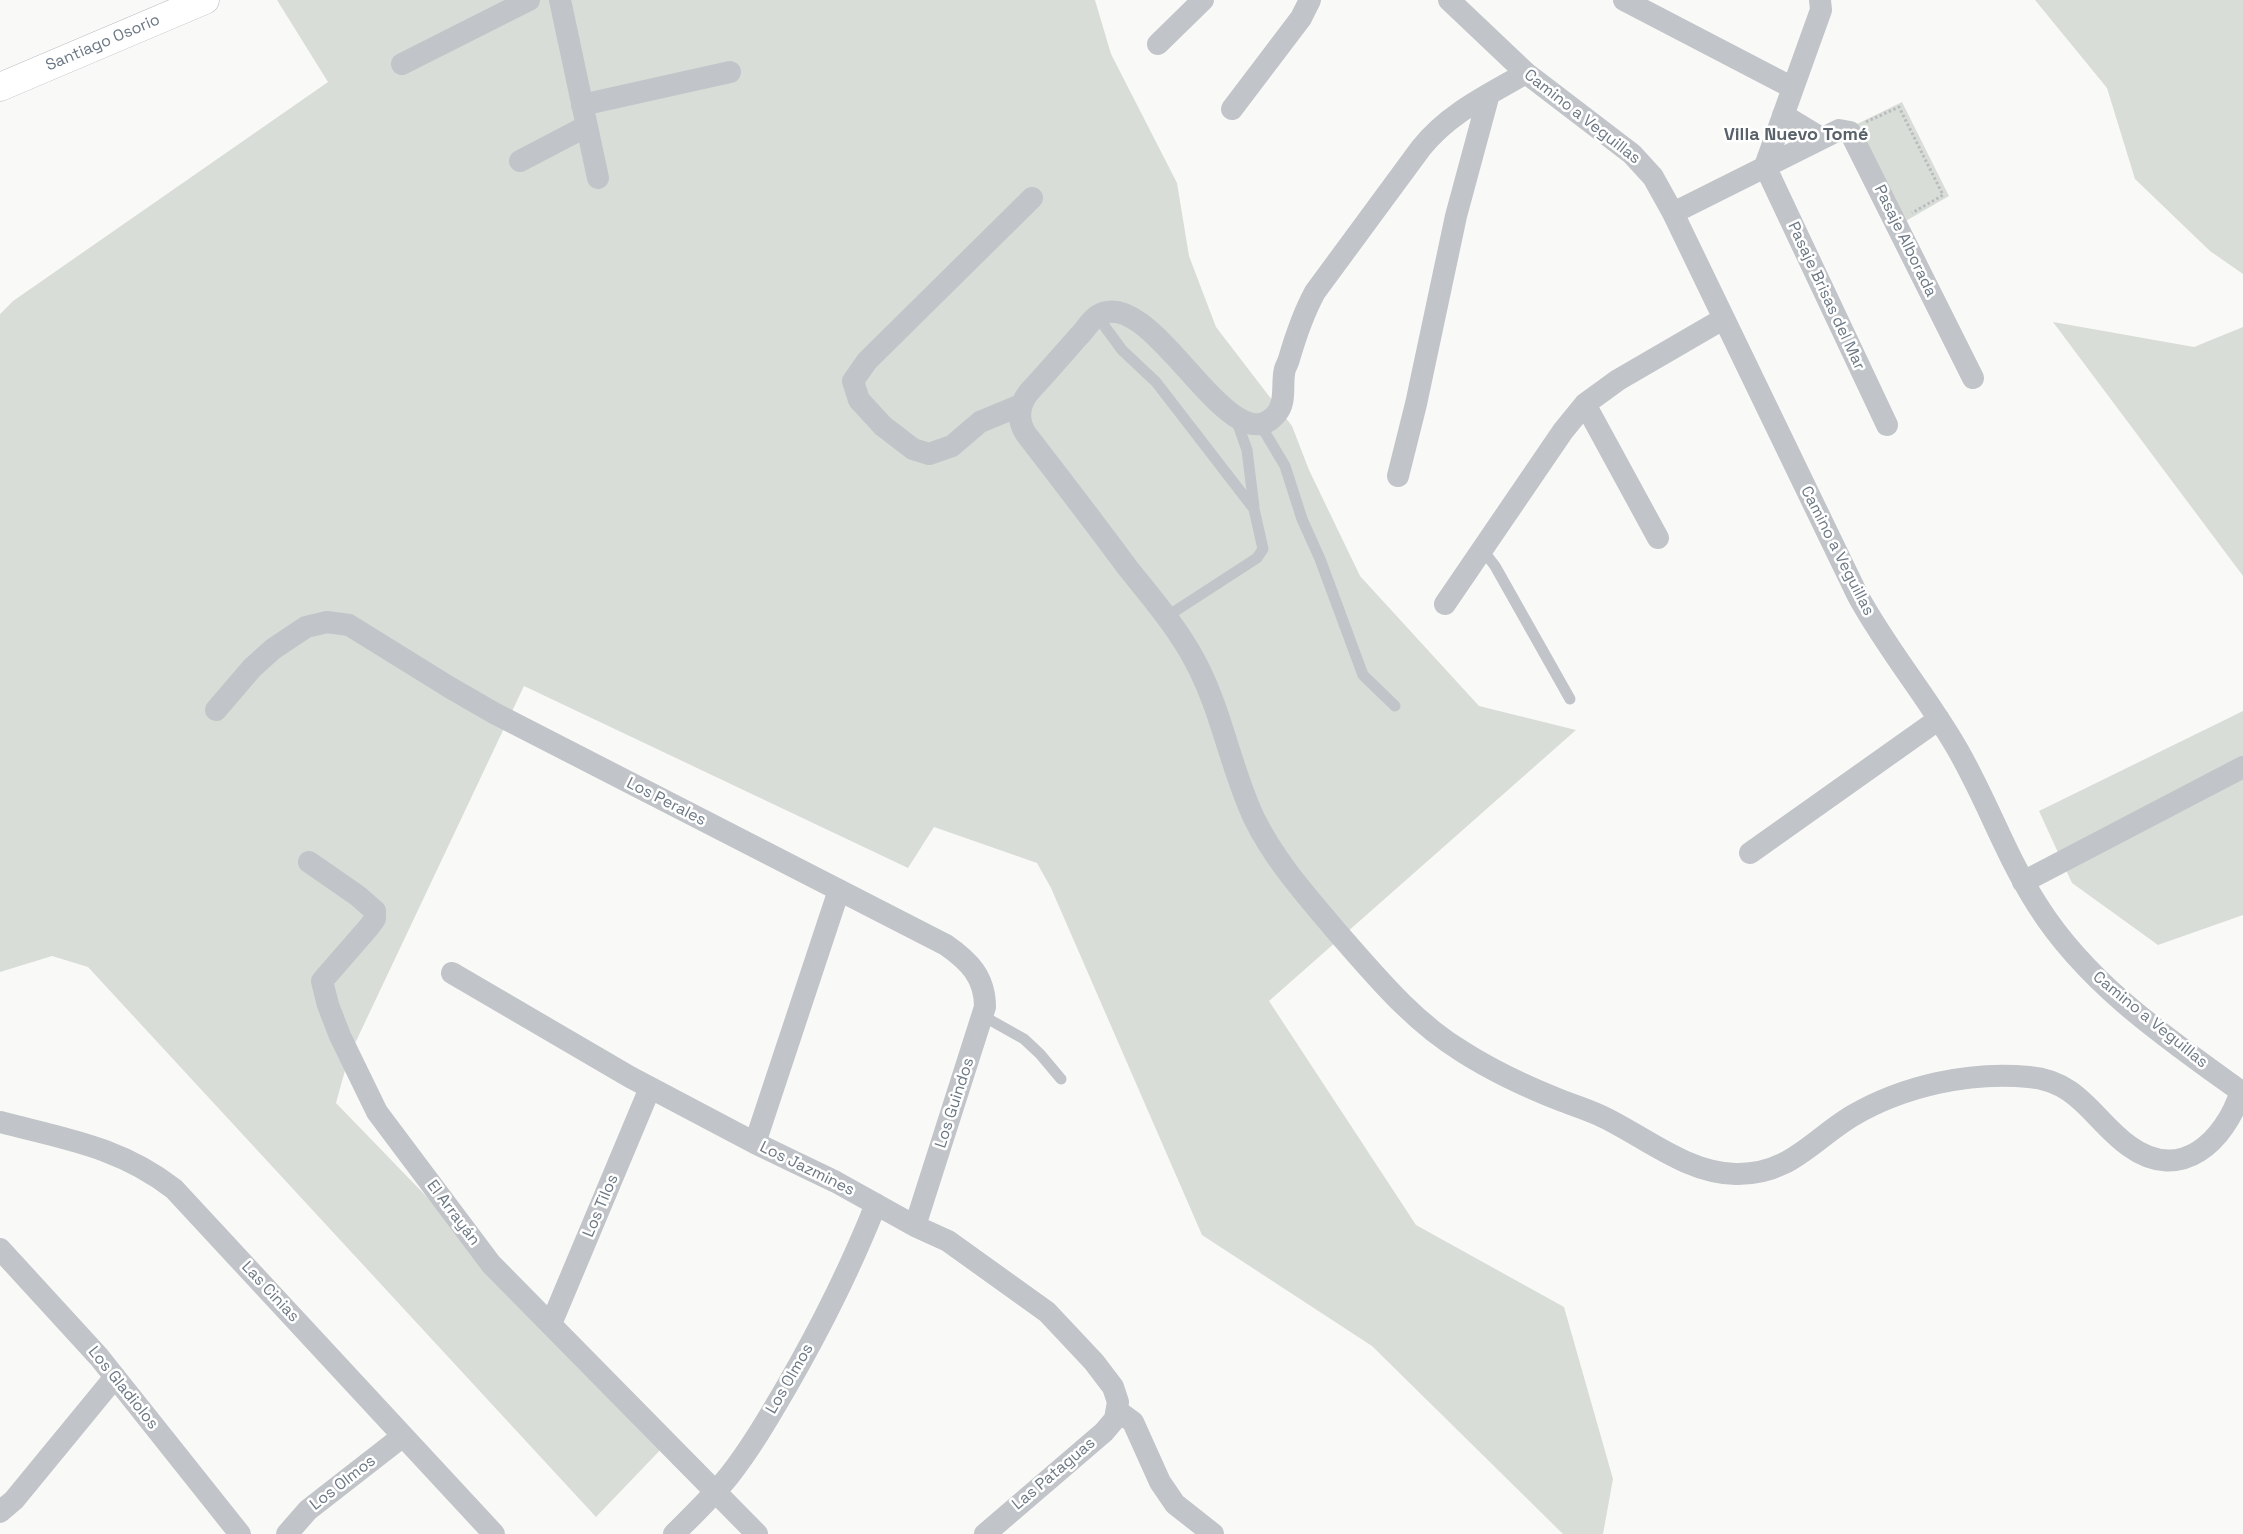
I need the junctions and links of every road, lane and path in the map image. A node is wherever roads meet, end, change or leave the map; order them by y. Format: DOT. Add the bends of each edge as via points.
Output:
graph roads {
  1 [pos="205,0"];
  2 [pos="529,0"];
  3 [pos="560,0"];
  4 [pos="1202,0"];
  5 [pos="1310,0"];
  6 [pos="1448,0"];
  7 [pos="1624,0"];
  8 [pos="1820,0"];
  9 [pos="1158,44"];
  10 [pos="402,64"];
  11 [pos="730,72"];
  12 [pos="1526,73"];
  13 [pos="0,87"];
  14 [pos="1793,88"];
  15 [pos="1489,94"];
  16 [pos="1232,109"];
  17 [pos="1784,115"];
  18 [pos="585,116"];
  19 [pos="1861,125"];
  20 [pos="1821,138"];
  21 [pos="520,161"];
  22 [pos="1765,166"];
  23 [pos="598,178"];
  24 [pos="1032,198"];
  25 [pos="1673,213"];
  26 [pos="1896,222"];
  27 [pos="1097,316"];
  28 [pos="1723,319"];
  29 [pos="1973,378"];
  30 [pos="1585,404"];
  31 [pos="1021,405"];
  32 [pos="1235,416"];
  33 [pos="1260,424"];
  34 [pos="1887,425"];
  35 [pos="1398,476"];
  36 [pos="1254,509"];
  37 [pos="1658,538"];
  38 [pos="1482,549"];
  39 [pos="1445,604"];
  40 [pos="1166,617"];
  41 [pos="1570,699"];
  42 [pos="1395,706"];
  43 [pos="216,710"];
  44 [pos="1939,719"];
  45 [pos="2243,766"];
  46 [pos="1750,853"];
  47 [pos="309,862"];
  48 [pos="2023,882"];
  49 [pos="839,890"];
  50 [pos="452,973"];
  51 [pos="980,978"];
  52 [pos="983,1016"];
  53 [pos="1061,1079"];
  54 [pos="650,1088"];
  55 [pos="2242,1092"];
  56 [pos="0,1122"];
  57 [pos="755,1144"];
  58 [pos="876,1204"];
  59 [pos="914,1226"];
  60 [pos="0,1249"];
  61 [pos="551,1324"];
  62 [pos="115,1377"];
  63 [pos="1118,1410"];
  64 [pos="403,1436"];
  65 [pos="716,1491"];
  66 [pos="0,1512"];
  67 [pos="240,1534"];
  68 [pos="287,1534"];
  69 [pos="494,1534"];
  70 [pos="674,1534"];
  71 [pos="757,1534"];
  72 [pos="985,1534"];
  73 [pos="1213,1534"];
  1 -- 13 [label="street, Santiago Osorio"];
  2 -- 10 [label="street"];
  3 -- 18 [label="street"];
  4 -- 9 [label="street"];
  5 -- 16 [label="street" via="1301,18"];
  6 -- 12 [label="street, Camino a Veguillas"];
  7 -- 14 [label="street"];
  8 -- 14 [label="street" via="1821,10"];
  11 -- 18 [label="street"];
  12 -- 15 [label="street"];
  12 -- 25 [label="street, Camino a Veguillas" via="1632,154 1653,177"];
  14 -- 17 [label="street"];
  15 -- 33 [label="street" via="1454,115 1429,138 1315,292 1297,330 1285,369 1279,412"];
  15 -- 35 [label="street" via="1456,216"];
  17 -- 20 [label="street"];
  17 -- 22 [label="street"];
  18 -- 21 [label="street"];
  18 -- 23 [label="street"];
  19 -- 26 [label="path" via="1899,106 1943,195"];
  20 -- 22 [label="street"];
  20 -- 26 [label="street, Pasaje Alborada" via="1842,129 1852,135"];
  22 -- 25 [label="street"];
  22 -- 34 [label="street, Pasaje Brisas del Mar"];
  24 -- 31 [label="street" via="866,361 853,381 859,400 883,426 914,449 929,454 952,446 980,422"];
  25 -- 28 [label="street, Camino a Veguillas"];
  26 -- 29 [label="street, Pasaje Alborada"];
  27 -- 31 [label="street"];
  27 -- 32 [label="street" via="1125,314 1140,323 1183,363 1204,391"];
  27 -- 36 [label="lane" via="1122,350 1156,382"];
  28 -- 30 [label="street" via="1610,385"];
  28 -- 44 [label="street, Camino a Veguillas" via="1858,596 1891,652"];
  30 -- 37 [label="street"];
  30 -- 38 [label="street"];
  31 -- 40 [label="street" via="1020,420 1026,434"];
  32 -- 33 [label="street"];
  32 -- 36 [label="lane" via="1247,450"];
  33 -- 42 [label="lane" via="1285,466 1302,519 1363,676"];
  36 -- 40 [label="lane" via="1263,549 1257,558"];
  38 -- 39 [label="street"];
  38 -- 41 [label="lane" via="1496,566"];
  40 -- 55 [label="street" via="1203,676 1249,807 1269,845 1291,878 1397,1000 1436,1034 1483,1064 1618,1124 1694,1166 1737,1174 1771,1170 1797,1158 1838,1124 1876,1104 1946,1082 2000,1077 2029,1077 2066,1088 2135,1150 2158,1159 2177,1160 2195,1155 2214,1140 2230,1118"];
  43 -- 49 [label="street, Los Perales" via="252,668 306,627 326,622 350,626 494,713"];
  44 -- 46 [label="street"];
  44 -- 48 [label="street, Camino a Veguillas"];
  45 -- 48 [label="street"];
  47 -- 61 [label="street, El Arrayán" via="375,911 370,927 322,981 328,1004 365,1092 376,1112 491,1264"];
  48 -- 55 [label="street, Camino a Veguillas" via="2054,930 2094,975 2142,1017"];
  49 -- 51 [label="street, Los Perales" via="946,945 969,962"];
  49 -- 57 [label="street"];
  50 -- 54 [label="street, Los Jazmines"];
  51 -- 52 [label="street, Los Guindos" via="985,997"];
  52 -- 53 [label="lane" via="1024,1040"];
  52 -- 59 [label="street, Los Guindos"];
  54 -- 57 [label="street, Los Jazmines"];
  54 -- 61 [label="street, Los Tilos"];
  56 -- 64 [label="street, Las Cinias" via="116,1154 157,1176 174,1190"];
  57 -- 58 [label="street, Los Jazmines"];
  58 -- 59 [label="street, Los Jazmines"];
  58 -- 65 [label="street, Los Olmos" via="818,1332 762,1429"];
  59 -- 63 [label="street, Los Jazmines" via="948,1241 1047,1312 1113,1387"];
  60 -- 62 [label="street, Los Gladiolos" via="60,1312"];
  61 -- 65 [label="street, El Arrayán"];
  62 -- 66 [label="street" via="14,1500"];
  62 -- 67 [label="street, Los Gladiolos"];
  63 -- 72 [label="street, Las Pataguas" via="1104,1432"];
  63 -- 73 [label="street" via="1133,1422 1160,1482 1175,1504"];
  64 -- 68 [label="street, Los Olmos" via="308,1510"];
  64 -- 69 [label="street, Las Cinias"];
  65 -- 70 [label="street, Los Olmos"];
  65 -- 71 [label="street, El Arrayán"];
}
